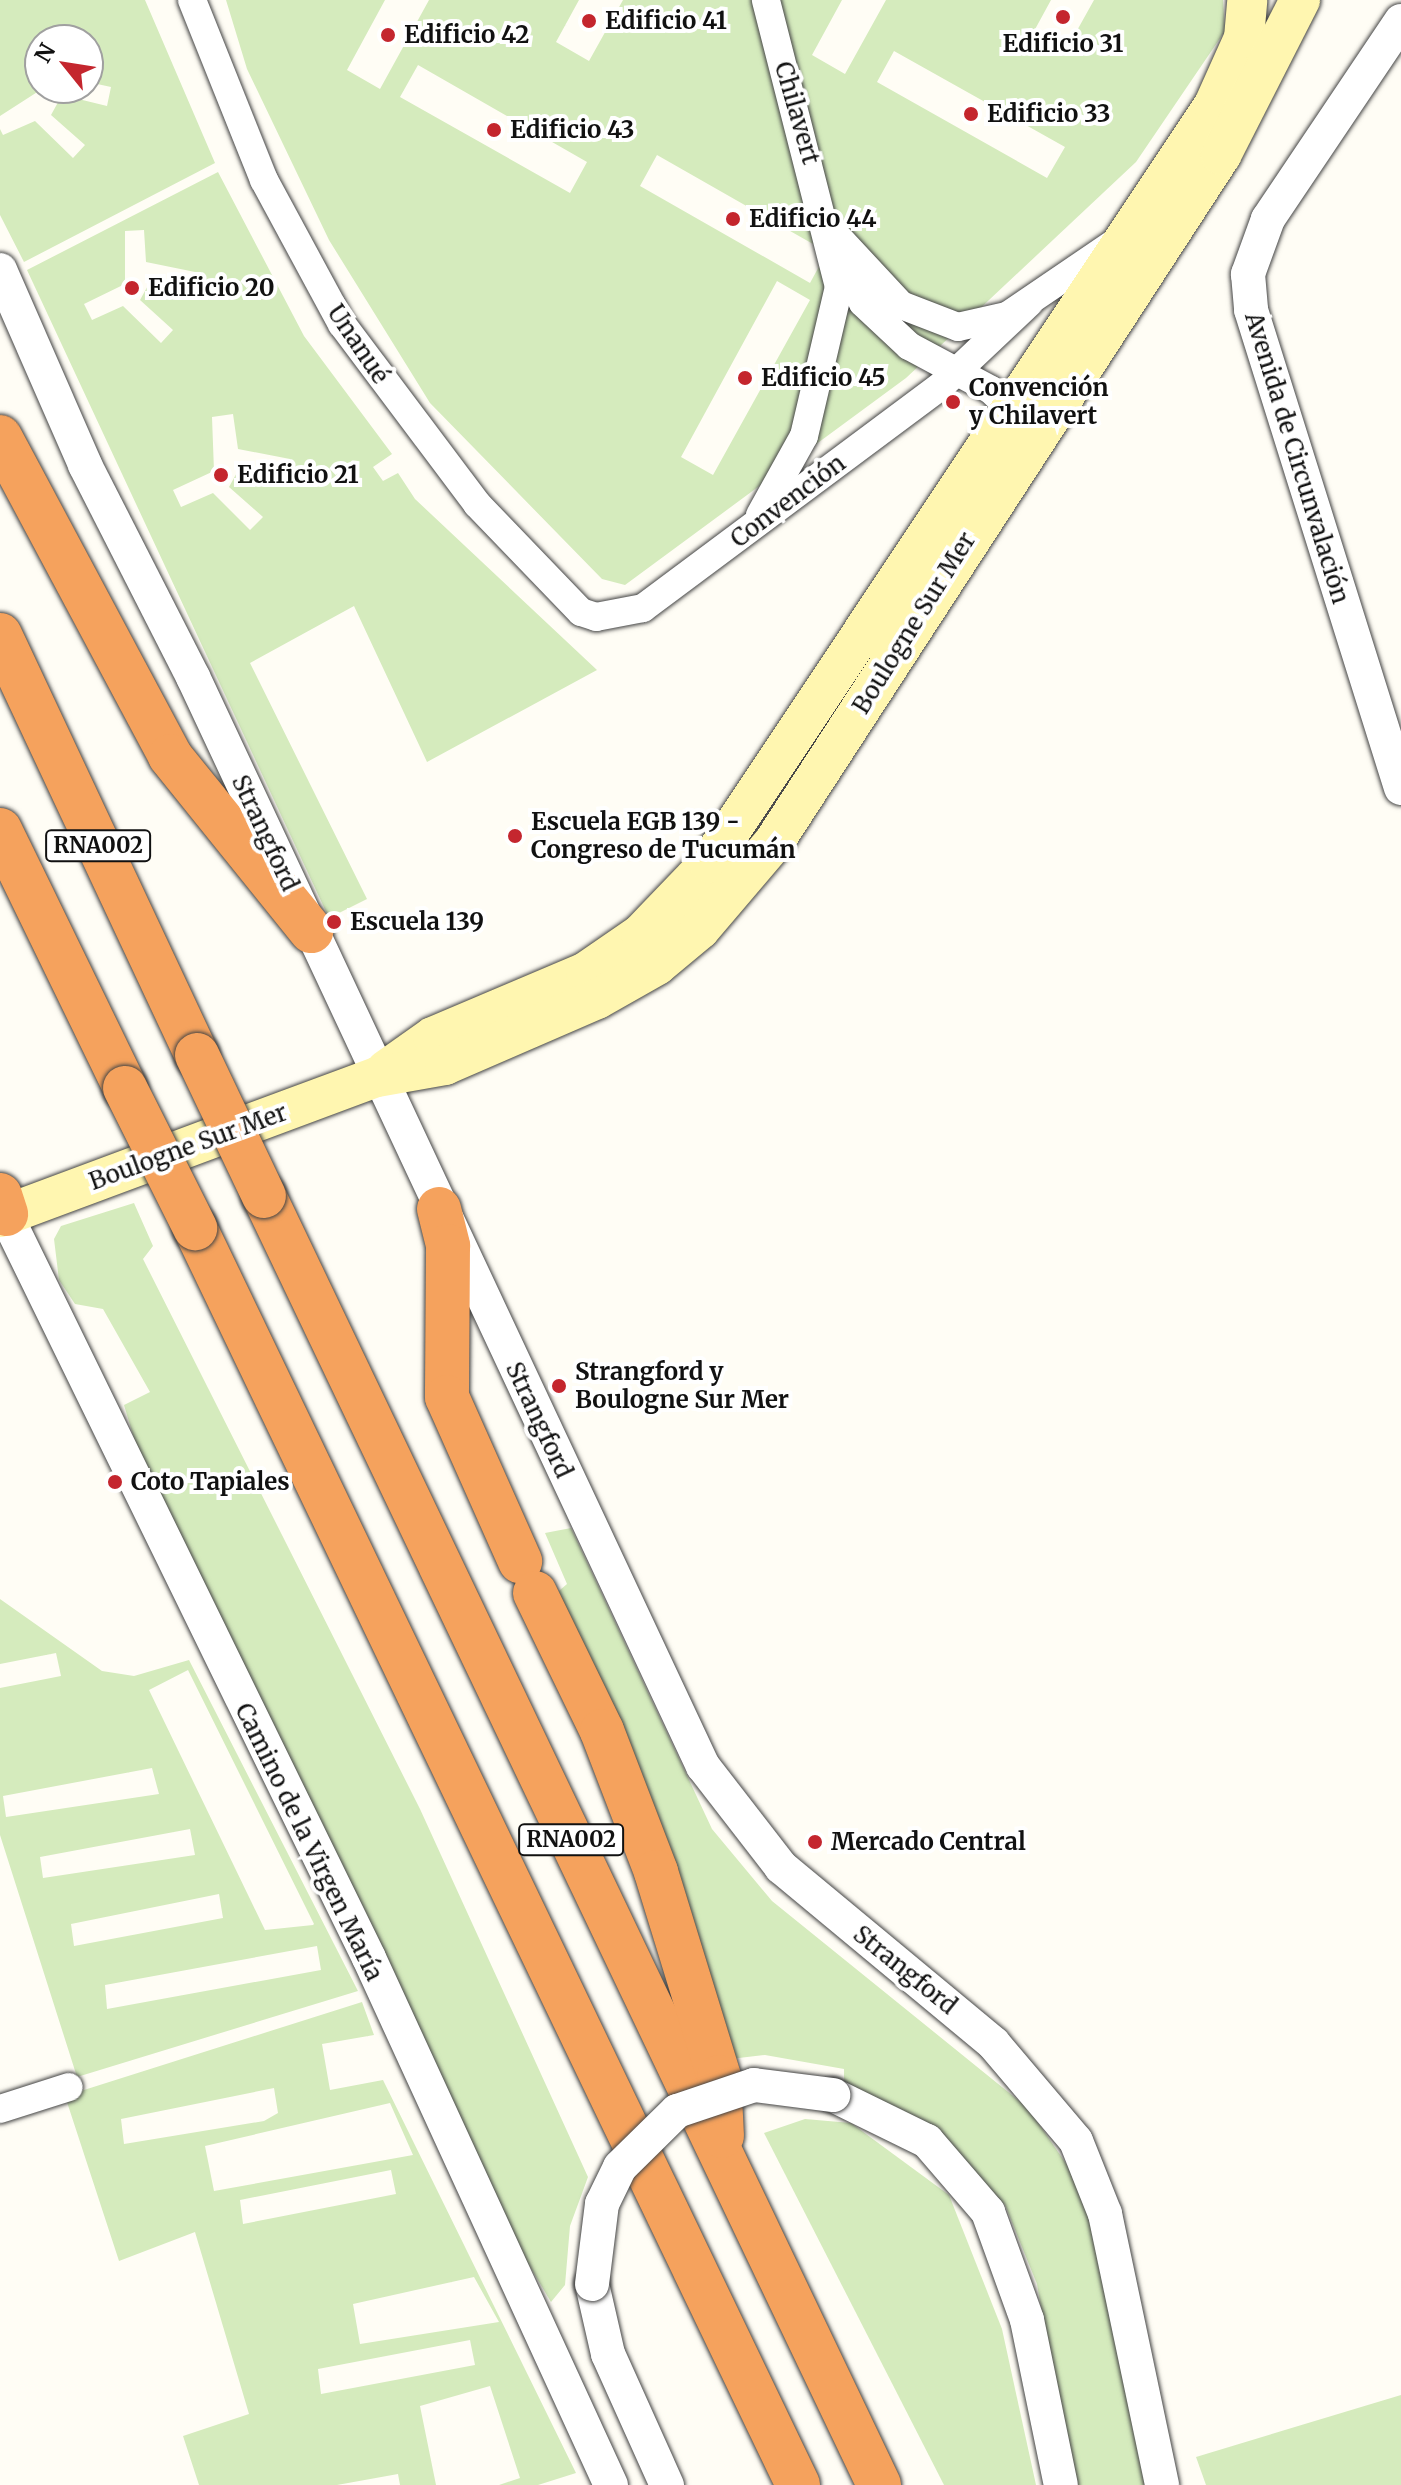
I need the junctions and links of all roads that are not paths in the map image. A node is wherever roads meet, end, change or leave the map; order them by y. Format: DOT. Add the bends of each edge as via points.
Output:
graph roads {
  1 [pos="192,0"];
  2 [pos="766,0"];
  3 [pos="1247,0"];
  4 [pos="1300,0"];
  5 [pos="1401,21"];
  6 [pos="829,226"];
  7 [pos="1134,230"];
  8 [pos="0,270"];
  9 [pos="1029,303"];
  10 [pos="954,373"];
  11 [pos="1013,411"];
  12 [pos="0,437"];
  13 [pos="754,526"];
  14 [pos="615,617"];
  15 [pos="0,635"];
  16 [pos="1401,788"];
  17 [pos="0,830"];
  18 [pos="311,931"];
  19 [pos="377,1077"];
  20 [pos="2,1207"];
  21 [pos="439,1209"];
  22 [pos="69,2087"];
  23 [pos="0,2109"];
  24 [pos="723,2159"];
  25 [pos="767,2421"];
  26 [pos="611,2485"];
  27 [pos="667,2485"];
  28 [pos="781,2485"];
  29 [pos="798,2485"];
  30 [pos="879,2485"];
  31 [pos="1061,2485"];
  32 [pos="1162,2485"];
  1 -- 14 [label="street, Unanué" via="259,170 342,324 477,504 581,612"];
  2 -- 6 [label="street, Chilavert"];
  3 -- 7 [label="main road, Boulogne Sur Mer" via="1244,38 1214,105"];
  4 -- 19 [label="main road, Boulogne Sur Mer" via="1221,155 747,878 657,965 597,999 445,1065"];
  5 -- 16 [label="street, Avenida de Circunvalación" via="1252,247 1251,310"];
  6 -- 9 [label="street" via="882,289 934,321 977,325"];
  6 -- 10 [label="street" via="863,303 909,346"];
  6 -- 13 [label="street" via="839,287 829,352 804,436"];
  7 -- 9 [label="street"];
  7 -- 11 [label="main road, Boulogne Sur Mer"];
  8 -- 18 [label="street, Strangford" via="85,465"];
  9 -- 10 [label="street, Convención"];
  10 -- 11 [label="street" via="1003,398"];
  10 -- 13 [label="street, Convención"];
  11 -- 19 [label="main road, Boulogne Sur Mer" via="773,776 677,902 586,972 433,1037"];
  12 -- 18 [label="highway" via="170,756"];
  13 -- 14 [label="street, Convención" via="643,608"];
  15 -- 24 [label="highway, RNA002, bridge"];
  17 -- 25 [label="highway, RNA002, bridge"];
  18 -- 19 [label="street, Strangford"];
  19 -- 20 [label="main road, Boulogne Sur Mer"];
  19 -- 21 [label="street, Strangford"];
  20 -- 26 [label="street, Camino de la Virgen María" via="369,1958"];
  21 -- 24 [label="highway" via="448,1246 447,1397 602,1731 656,1872 719,2077"];
  21 -- 32 [label="street, Strangford" via="711,1778 781,1867 993,2043 1076,2141 1105,2214"];
  22 -- 23 [label="street"];
  24 -- 30 [label="highway, RNA002"];
  25 -- 28 [label="highway"];
  25 -- 29 [label="highway, RNA002"];
  27 -- 31 [label="street, bridge" via="608,2354 592,2284 592,2243 608,2192 646,2136 677,2111 754,2085 833,2095 927,2141 988,2212 1027,2320"];
}
